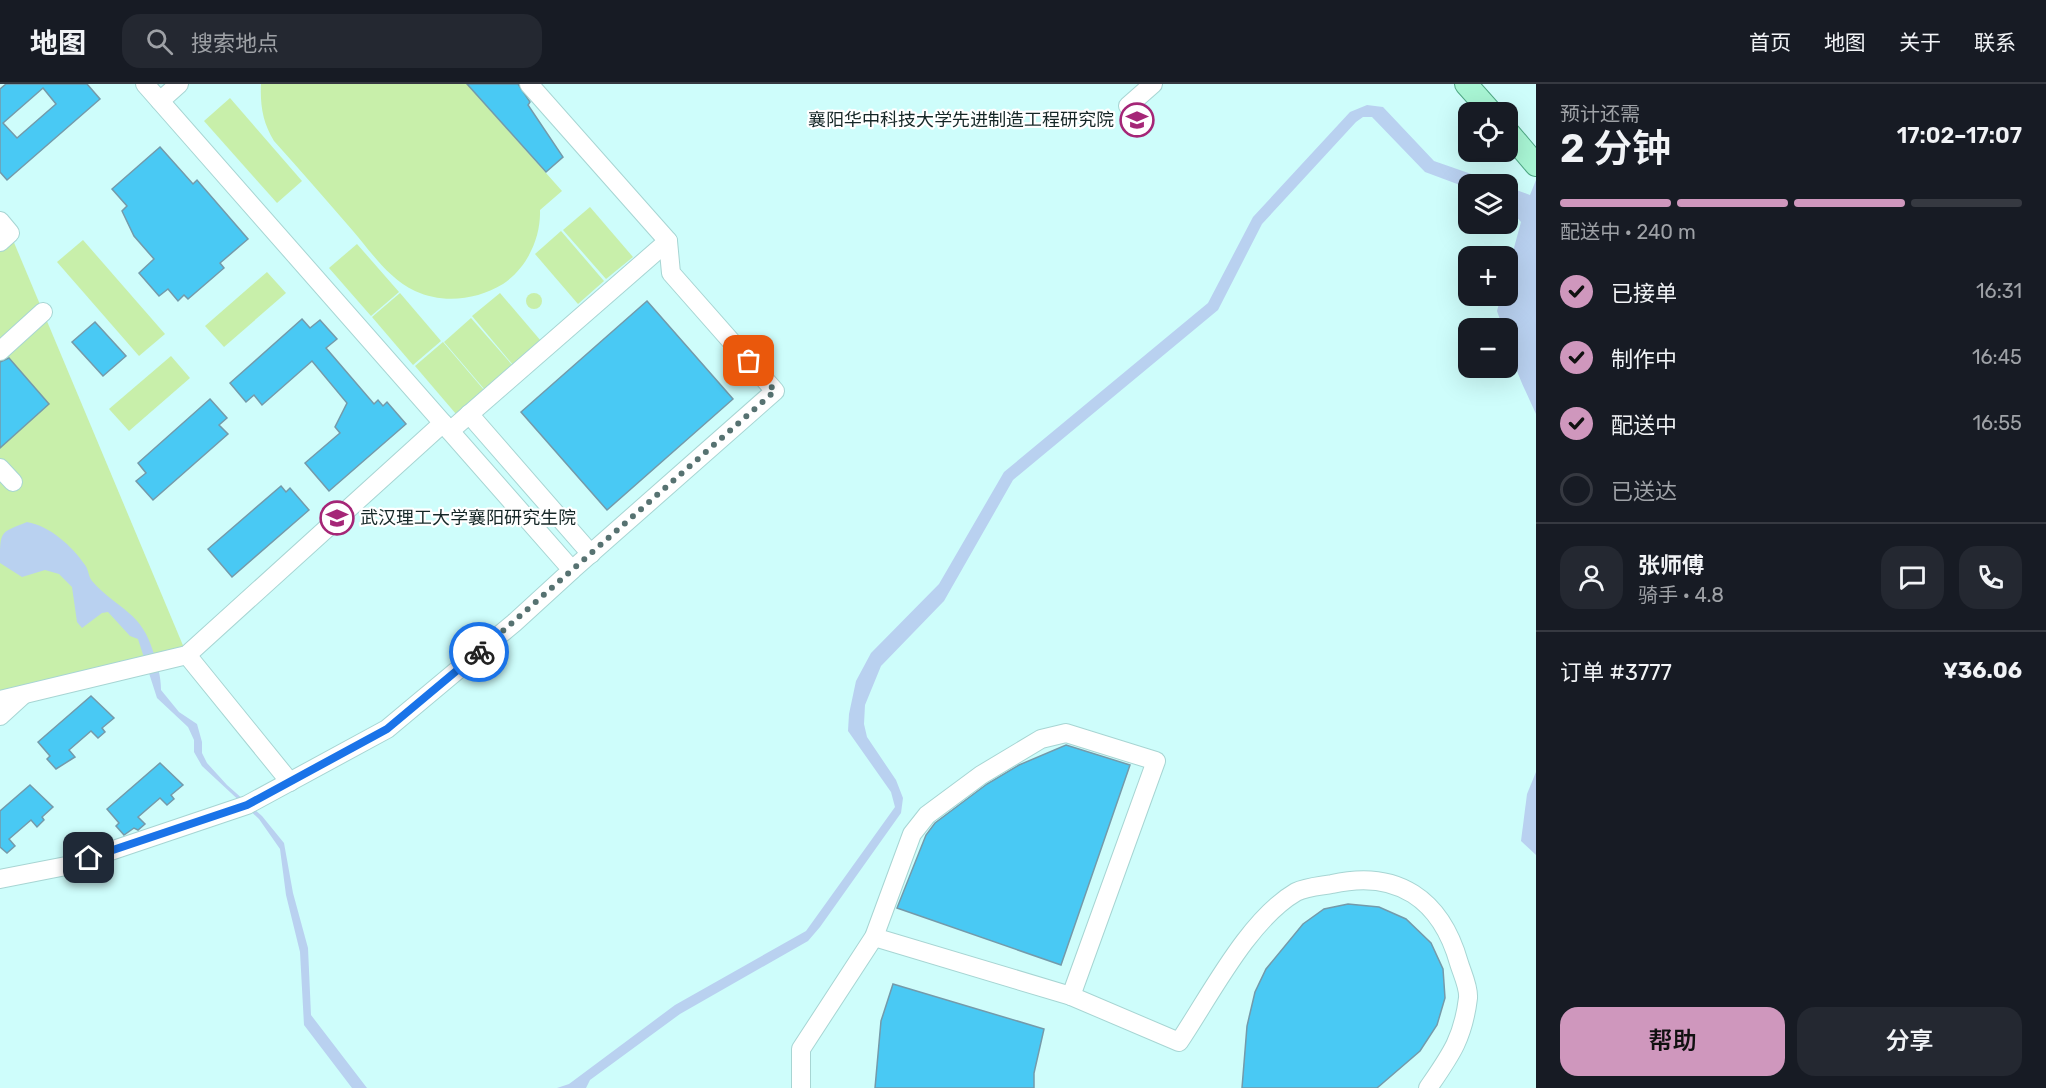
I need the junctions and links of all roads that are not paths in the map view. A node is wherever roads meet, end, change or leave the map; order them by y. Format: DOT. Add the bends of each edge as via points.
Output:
graph roads {
  1 [pos="145,84"];
  2 [pos="179,84"];
  3 [pos="530,84"];
  4 [pos="1153,84"];
  5 [pos="1466,84"];
  6 [pos="160,101"];
  7 [pos="1482,102"];
  8 [pos="1128,106"];
  9 [pos="1518,144"];
  10 [pos="1530,159"];
  11 [pos="0,221"];
  12 [pos="0,242"];
  13 [pos="668,242"];
  14 [pos="43,312"];
  15 [pos="0,351"];
  16 [pos="469,414"];
  17 [pos="447,427"];
  18 [pos="0,468"];
  19 [pos="12,482"];
  20 [pos="591,554"];
  21 [pos="572,570"];
  22 [pos="187,656"];
  23 [pos="24,694"];
  24 [pos="0,700"];
  25 [pos="0,716"];
  26 [pos="290,782"];
  27 [pos="0,879"];
  28 [pos="874,937"];
  29 [pos="1071,996"];
  30 [pos="801,1088"];
  31 [pos="1428,1088"];
  1 -- 6 [label="street"];
  2 -- 6 [label="street"];
  3 -- 13 [label="street"];
  4 -- 8 [label="street"];
  5 -- 7 [label="main road"];
  6 -- 17 [label="street"];
  9 -- 10 [label="main road"];
  11 -- 12 [label="street" via="10,233"];
  13 -- 16 [label="street"];
  13 -- 20 [label="street" via="671,273 775,391"];
  14 -- 15 [label="street"];
  16 -- 17 [label="street"];
  16 -- 20 [label="street"];
  17 -- 21 [label="street"];
  17 -- 22 [label="street"];
  18 -- 19 [label="street"];
  20 -- 21 [label="street"];
  21 -- 26 [label="street" via="387,729"];
  22 -- 23 [label="street"];
  22 -- 26 [label="street"];
  23 -- 24 [label="street"];
  23 -- 25 [label="street"];
  26 -- 27 [label="street" via="247,805 66,866"];
  28 -- 29 [label="street"];
  28 -- 29 [label="street" via="912,834 927,815 981,775 1041,739 1066,733 1156,761"];
  28 -- 30 [label="street" via="801,1049"];
  29 -- 31 [label="street" via="1179,1042 1254,928 1297,892 1350,880 1381,880 1414,893 1439,919 1455,948 1468,995 1457,1046"];
}
